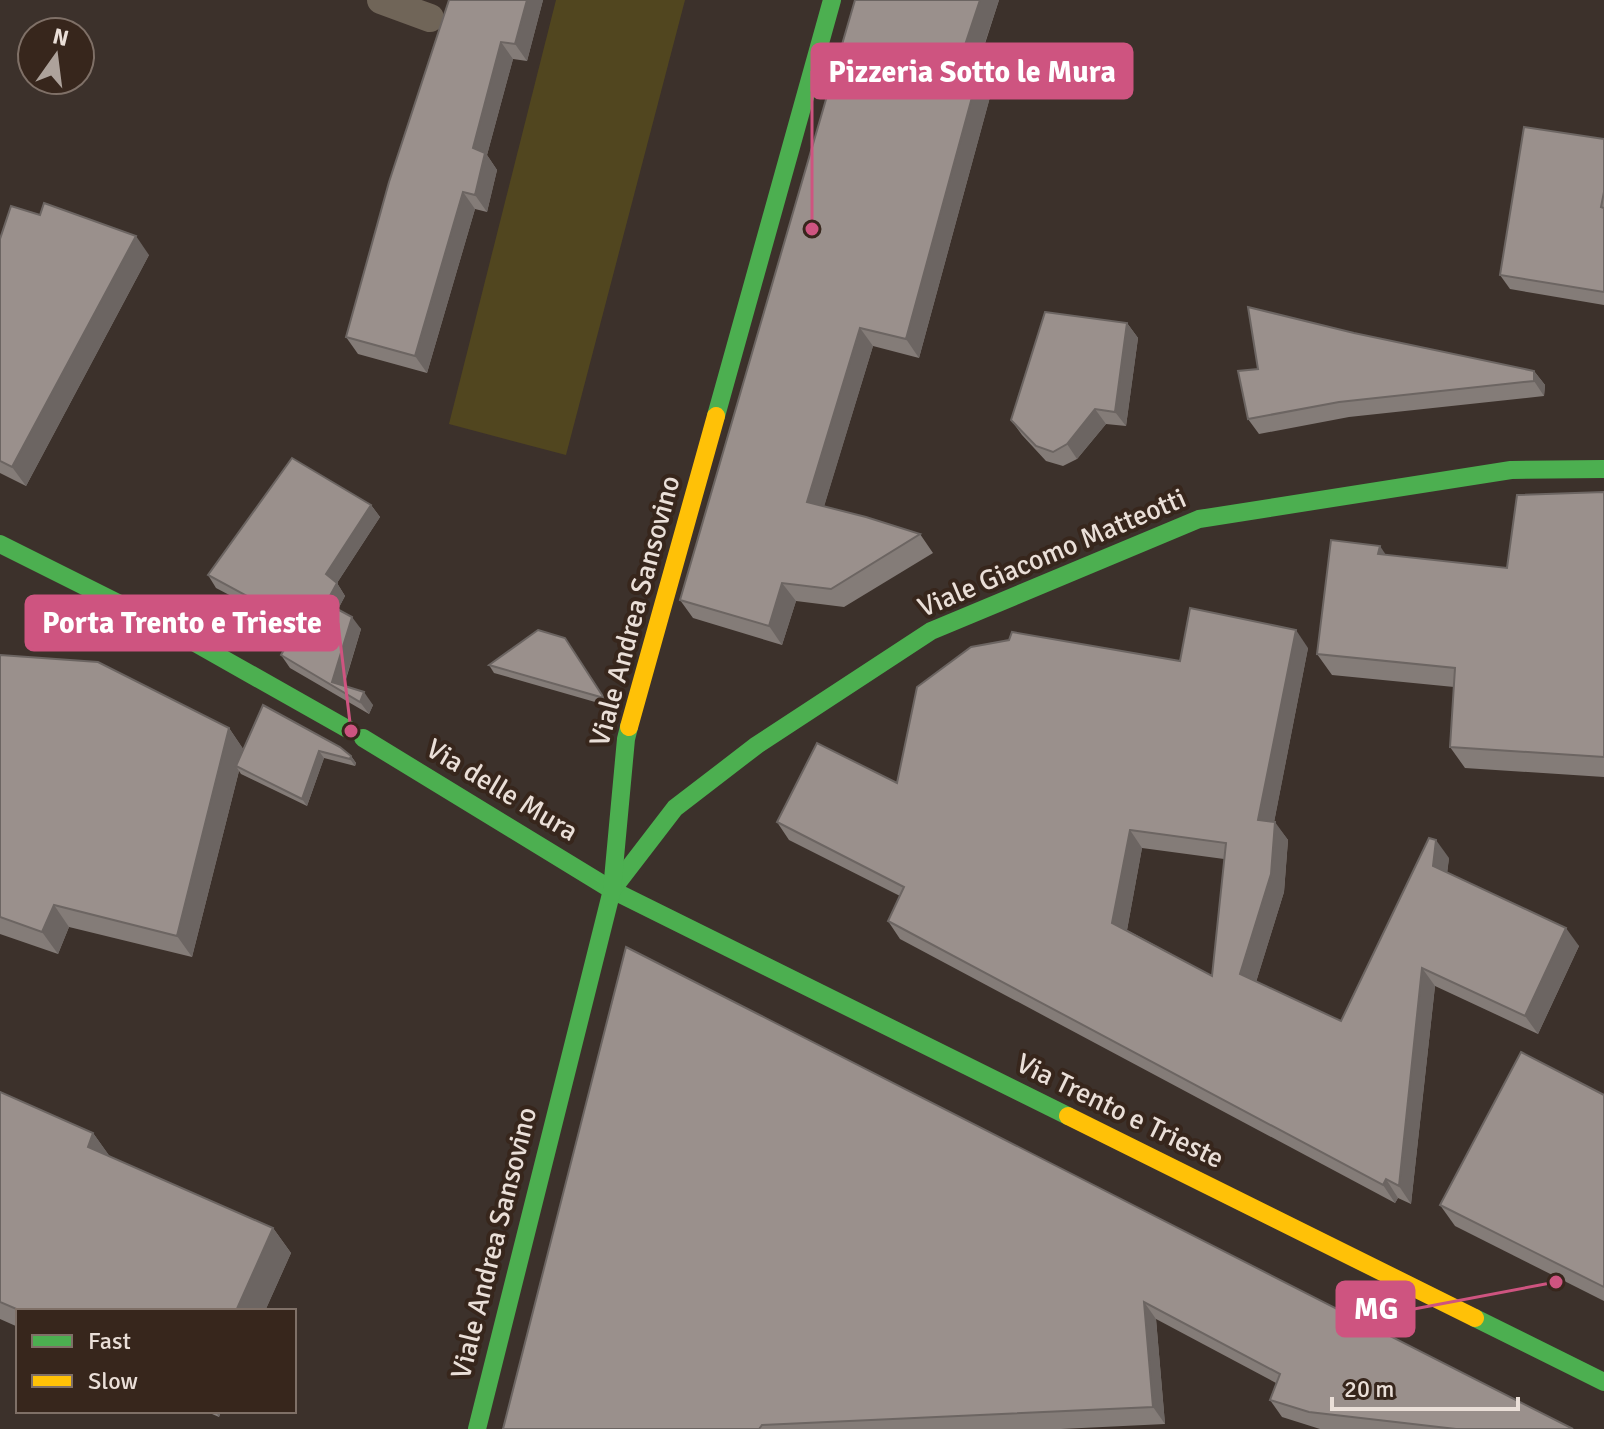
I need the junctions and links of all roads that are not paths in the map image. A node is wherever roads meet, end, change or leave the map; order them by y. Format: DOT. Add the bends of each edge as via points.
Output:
graph roads {
  1 [pos="381,0"];
  2 [pos="832,0"];
  3 [pos="430,18"];
  4 [pos="1604,469"];
  5 [pos="0,544"];
  6 [pos="612,890"];
  7 [pos="1604,1382"];
  8 [pos="477,1429"];
  1 -- 3 [label="lane"];
  2 -- 6 [label="main road, Viale Andrea Sansovino" via="626,739"];
  4 -- 6 [label="main road, Viale Giacomo Matteotti" via="1511,470 1199,519 931,631 757,745 675,808"];
  5 -- 6 [label="main road, Via delle Mura" via="174,631"];
  6 -- 7 [label="main road, Via Trento e Trieste"];
  6 -- 8 [label="main road, Viale Andrea Sansovino"];
}
